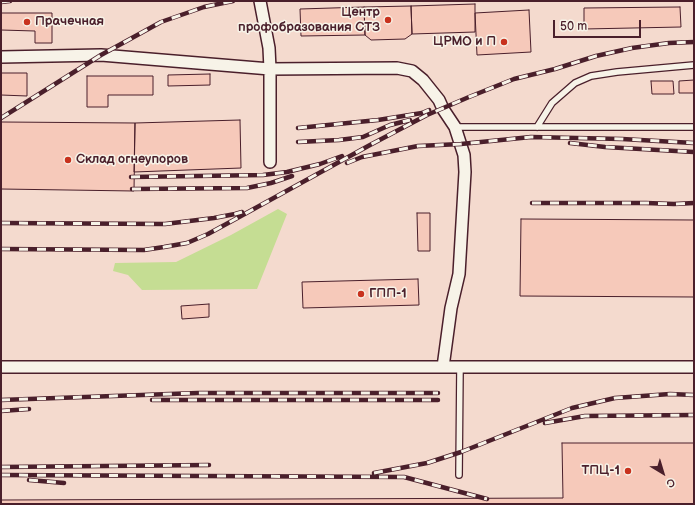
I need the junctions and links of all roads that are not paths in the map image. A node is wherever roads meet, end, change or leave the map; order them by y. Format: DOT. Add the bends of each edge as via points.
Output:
graph roads {
  1 [pos="260,1"];
  2 [pos="1,57"];
  3 [pos="694,65"];
  4 [pos="270,69"];
  5 [pos="455,127"];
  6 [pos="537,127"];
  7 [pos="694,127"];
  8 [pos="270,162"];
  9 [pos="694,366"];
  10 [pos="1,367"];
  11 [pos="443,367"];
  12 [pos="460,367"];
  13 [pos="459,475"];
  1 -- 4 [label="street" via="269,48"];
  2 -- 4 [label="street" via="101,55"];
  3 -- 6 [label="lane" via="617,72 591,76 575,82 552,103"];
  4 -- 5 [label="street" via="397,68 412,71 424,80"];
  4 -- 8 [label="street"];
  5 -- 6 [label="lane"];
  5 -- 11 [label="street" via="464,155 465,172 459,274 451,308"];
  6 -- 7 [label="lane"];
  9 -- 12 [label="street"];
  10 -- 11 [label="street"];
  11 -- 12 [label="street"];
  12 -- 13 [label="lane"];
}
